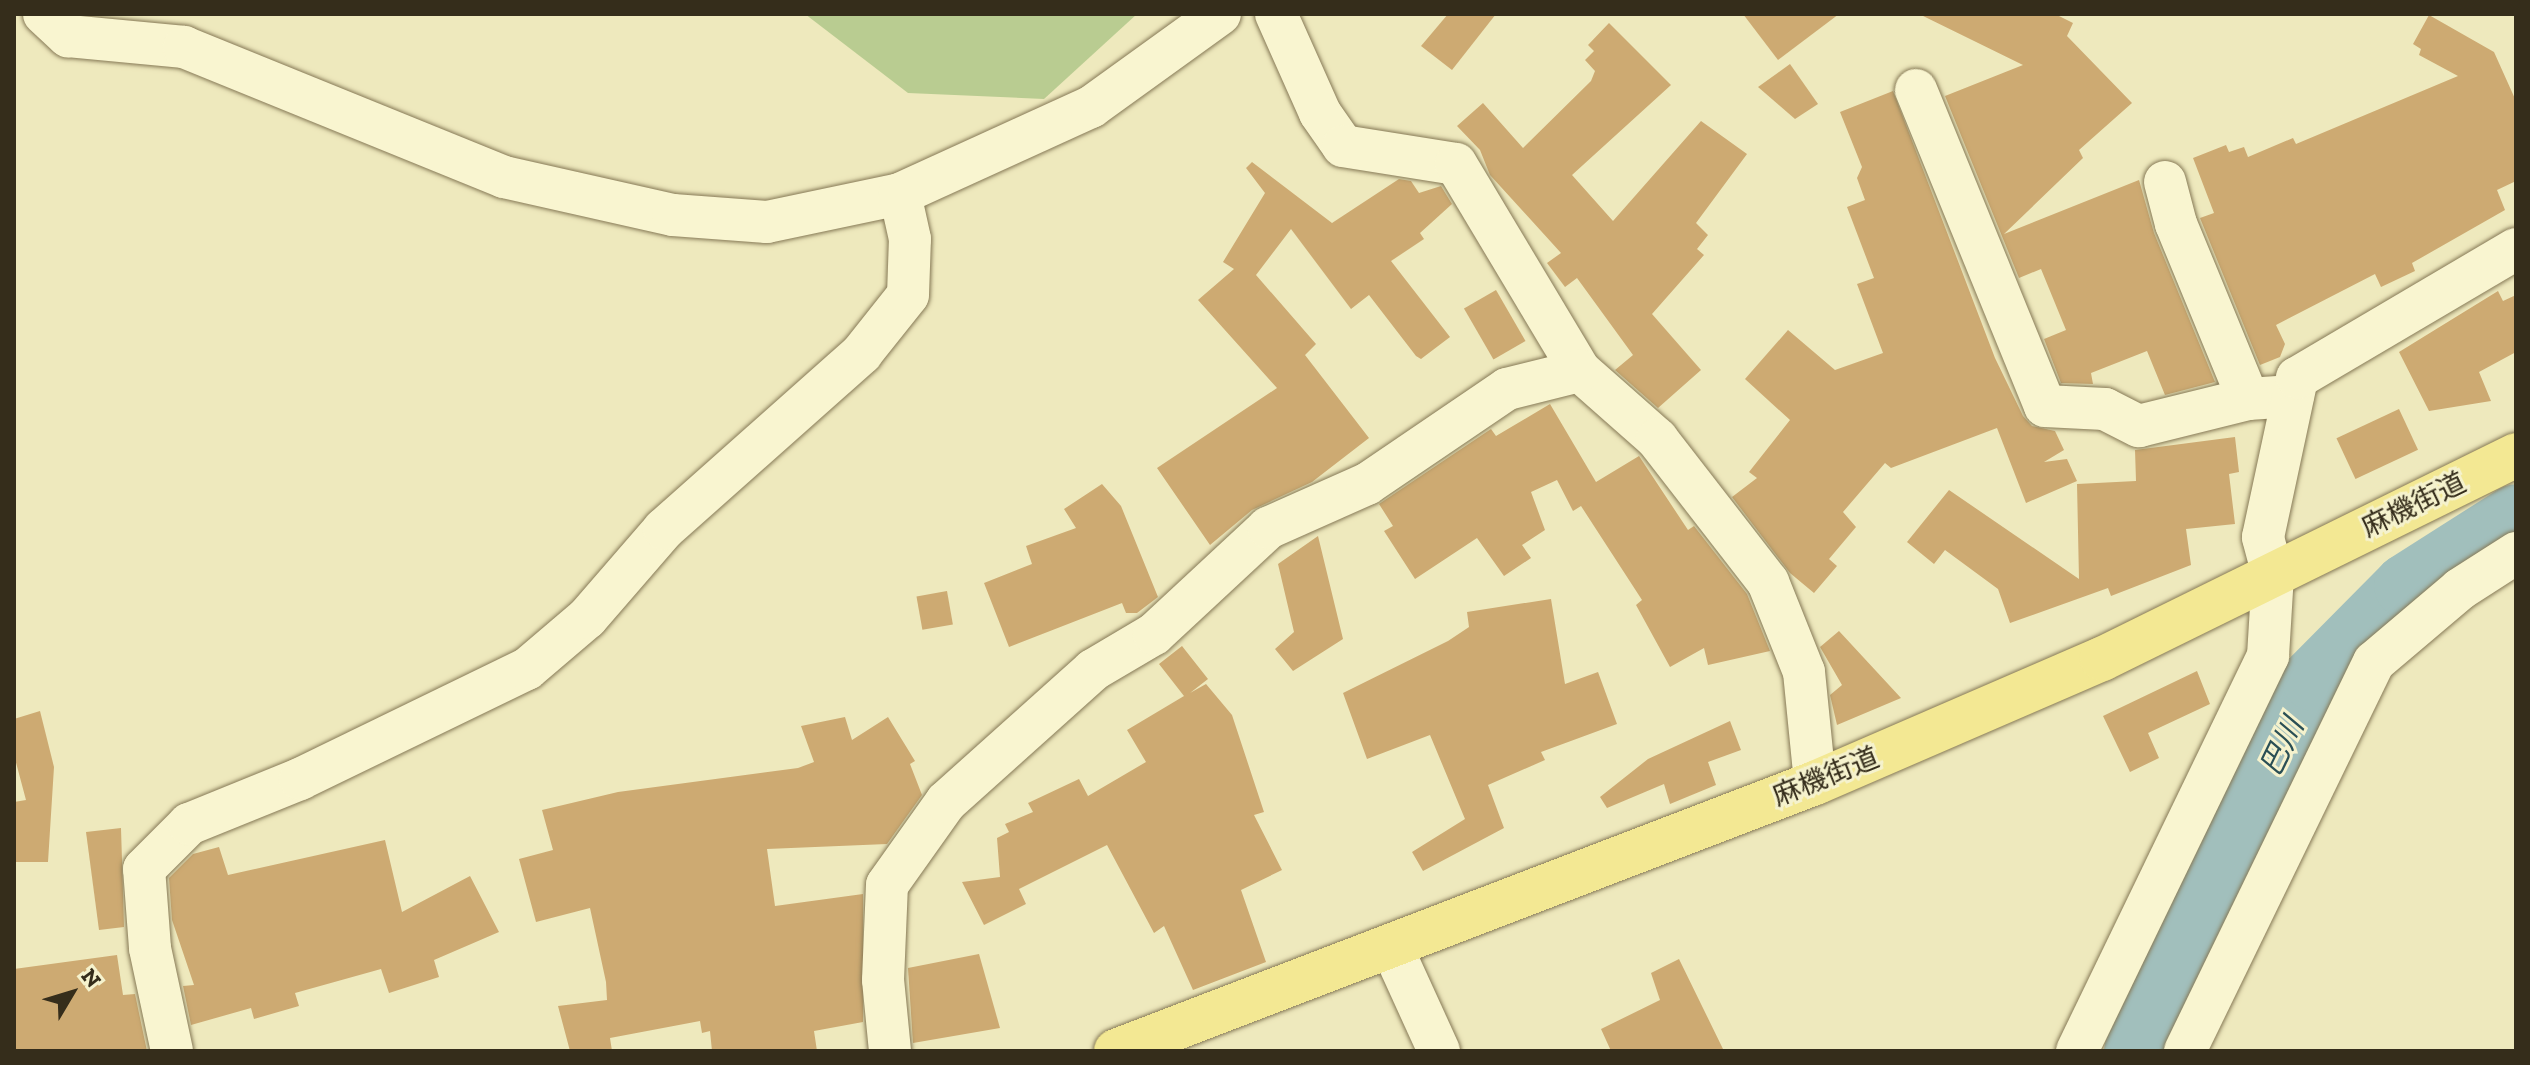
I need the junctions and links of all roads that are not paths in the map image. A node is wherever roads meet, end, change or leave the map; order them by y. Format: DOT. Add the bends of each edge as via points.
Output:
graph roads {
  1 [pos="44,14"];
  2 [pos="1220,14"];
  3 [pos="1276,14"];
  4 [pos="1916,90"];
  5 [pos="2165,182"];
  6 [pos="900,194"];
  7 [pos="2516,249"];
  8 [pos="1580,371"];
  9 [pos="2293,396"];
  10 [pos="2248,399"];
  11 [pos="2516,455"];
  12 [pos="2516,553"];
  13 [pos="2273,575"];
  14 [pos="1815,783"];
  15 [pos="1393,950"];
  16 [pos="172,1051"];
  17 [pos="890,1051"];
  18 [pos="1116,1051"];
  19 [pos="1439,1051"];
  20 [pos="2077,1051"];
  21 [pos="2185,1051"];
  1 -- 6 [label="street" via="68,36 184,47 504,177 673,215 767,222"];
  2 -- 6 [label="street" via="1091,107"];
  3 -- 8 [label="street" via="1320,113 1343,146 1456,164"];
  4 -- 10 [label="street" via="2045,406 2105,409 2139,426"];
  5 -- 10 [label="street" via="2176,224"];
  6 -- 16 [label="street" via="910,239 908,295 861,354 664,529 587,618 527,669 300,779 189,824 144,869 150,948"];
  7 -- 9 [label="street" via="2297,378"];
  8 -- 14 [label="street" via="1657,439 1768,582 1804,672"];
  8 -- 17 [label="street" via="1507,389 1367,484 1268,528 1154,634 1093,670 946,802 887,885 883,980"];
  9 -- 10 [label="street"];
  9 -- 13 [label="street" via="2263,537"];
  11 -- 13 [label="main road, 麻機街道"];
  12 -- 21 [label="street" via="2460,589 2374,662"];
  13 -- 14 [label="main road, 麻機街道" via="2102,659"];
  13 -- 20 [label="street" via="2268,656"];
  14 -- 15 [label="main road, 麻機街道"];
  15 -- 18 [label="main road, 麻機街道"];
  15 -- 19 [label="street"];
}
